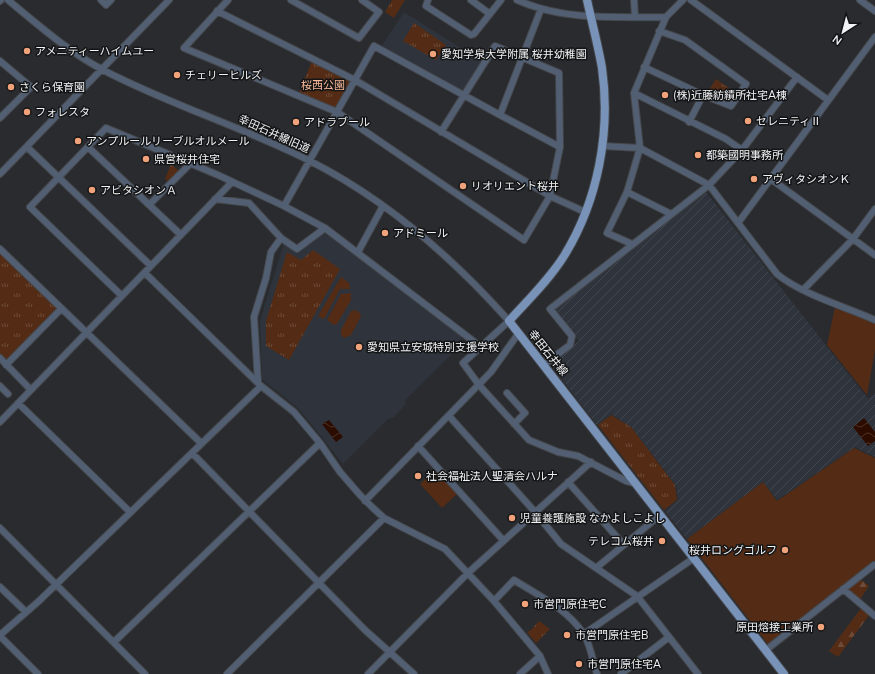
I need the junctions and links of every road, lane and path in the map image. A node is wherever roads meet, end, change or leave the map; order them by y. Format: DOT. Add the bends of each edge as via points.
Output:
graph roads {
  1 [pos="8,0"];
  2 [pos="101,0"];
  3 [pos="111,0"];
  4 [pos="168,0"];
  5 [pos="228,0"];
  6 [pos="291,0"];
  7 [pos="363,0"];
  8 [pos="428,0"];
  9 [pos="471,0"];
  10 [pos="501,0"];
  11 [pos="516,0"];
  12 [pos="587,0"];
  13 [pos="634,0"];
  14 [pos="683,0"];
  15 [pos="691,0"];
  16 [pos="860,0"];
  17 [pos="541,9"];
  18 [pos="217,11"];
  19 [pos="875,11"];
  20 [pos="490,14"];
  21 [pos="590,16"];
  22 [pos="635,16"];
  23 [pos="666,16"];
  24 [pos="660,31"];
  25 [pos="875,37"];
  26 [pos="523,57"];
  27 [pos="0,61"];
  28 [pos="644,67"];
  29 [pos="102,69"];
  30 [pos="797,77"];
  31 [pos="355,80"];
  32 [pos="634,93"];
  33 [pos="703,95"];
  34 [pos="464,96"];
  35 [pos="828,100"];
  36 [pos="337,112"];
  37 [pos="500,115"];
  38 [pos="0,118"];
  39 [pos="689,122"];
  40 [pos="441,132"];
  41 [pos="603,146"];
  42 [pos="26,147"];
  43 [pos="88,147"];
  44 [pos="560,147"];
  45 [pos="640,148"];
  46 [pos="742,150"];
  47 [pos="310,161"];
  48 [pos="190,164"];
  49 [pos="0,174"];
  50 [pos="58,178"];
  51 [pos="771,179"];
  52 [pos="232,182"];
  53 [pos="709,185"];
  54 [pos="627,192"];
  55 [pos="550,196"];
  56 [pos="215,199"];
  57 [pos="149,205"];
  58 [pos="284,206"];
  59 [pos="383,206"];
  60 [pos="875,209"];
  61 [pos="585,212"];
  62 [pos="671,214"];
  63 [pos="738,223"];
  64 [pos="325,228"];
  65 [pos="181,235"];
  66 [pos="281,238"];
  67 [pos="853,239"];
  68 [pos="632,244"];
  69 [pos="0,249"];
  70 [pos="358,252"];
  71 [pos="875,255"];
  72 [pos="151,266"];
  73 [pos="145,273"];
  74 [pos="803,290"];
  75 [pos="122,296"];
  76 [pos="61,309"];
  77 [pos="875,320"];
  78 [pos="509,321"];
  79 [pos="87,333"];
  80 [pos="518,334"];
  81 [pos="481,347"];
  82 [pos="0,358"];
  83 [pos="6,365"];
  84 [pos="544,365"];
  85 [pos="260,384"];
  86 [pos="479,385"];
  87 [pos="0,386"];
  88 [pos="31,390"];
  89 [pos="507,393"];
  90 [pos="8,394"];
  91 [pos="18,403"];
  92 [pos="0,412"];
  93 [pos="6,416"];
  94 [pos="449,416"];
  95 [pos="0,422"];
  96 [pos="514,424"];
  97 [pos="201,443"];
  98 [pos="320,443"];
  99 [pos="418,446"];
  100 [pos="192,454"];
  101 [pos="591,462"];
  102 [pos="568,482"];
  103 [pos="637,484"];
  104 [pos="365,501"];
  105 [pos="130,512"];
  106 [pos="249,512"];
  107 [pos="535,512"];
  108 [pos="659,516"];
  109 [pos="384,518"];
  110 [pos="0,528"];
  111 [pos="503,540"];
  112 [pos="624,545"];
  113 [pos="694,558"];
  114 [pos="874,565"];
  115 [pos="596,568"];
  116 [pos="468,573"];
  117 [pos="318,583"];
  118 [pos="56,584"];
  119 [pos="0,587"];
  120 [pos="843,589"];
  121 [pos="637,596"];
  122 [pos="494,601"];
  123 [pos="26,612"];
  124 [pos="875,616"];
  125 [pos="584,634"];
  126 [pos="0,636"];
  127 [pos="669,637"];
  128 [pos="114,642"];
  129 [pos="766,650"];
  130 [pos="389,653"];
  131 [pos="540,656"];
  132 [pos="38,674"];
  133 [pos="145,674"];
  134 [pos="227,674"];
  135 [pos="368,674"];
  136 [pos="414,674"];
  137 [pos="520,674"];
  138 [pos="548,674"];
  139 [pos="597,674"];
  140 [pos="621,674"];
  141 [pos="698,674"];
  142 [pos="784,674"];
  1 -- 29 [label="street, 幸田石井線旧道" via="41,27"];
  2 -- 3 [label="street" via="106,5"];
  4 -- 29 [label="street"];
  5 -- 18 [label="street"];
  6 -- 7 [label="street" via="359,38 379,12"];
  8 -- 20 [label="street" via="426,6 471,35"];
  9 -- 20 [label="street"];
  10 -- 20 [label="street"];
  11 -- 17 [label="street"];
  12 -- 21 [label="main road"];
  13 -- 22 [label="street"];
  14 -- 23 [label="street"];
  15 -- 30 [label="street"];
  16 -- 19 [label="street"];
  17 -- 21 [label="street" via="563,15"];
  17 -- 26 [label="street"];
  18 -- 31 [label="street"];
  18 -- 36 [label="street" via="184,48"];
  21 -- 22 [label="street"];
  21 -- 41 [label="main road" via="602,69 605,121"];
  22 -- 23 [label="street"];
  23 -- 24 [label="street"];
  24 -- 28 [label="street"];
  24 -- 33 [label="street" via="685,40 746,84 731,106"];
  25 -- 35 [label="street"];
  26 -- 34 [label="street" via="495,46"];
  26 -- 37 [label="street"];
  26 -- 44 [label="street" via="559,73"];
  27 -- 38 [label="street" via="31,87"];
  28 -- 32 [label="street"];
  28 -- 33 [label="street"];
  29 -- 42 [label="street"];
  29 -- 47 [label="street, 幸田石井線旧道"];
  30 -- 35 [label="street"];
  30 -- 46 [label="street"];
  31 -- 34 [label="street" via="374,46"];
  31 -- 36 [label="street"];
  31 -- 40 [label="street"];
  32 -- 39 [label="street"];
  32 -- 45 [label="street"];
  33 -- 39 [label="street"];
  34 -- 37 [label="street"];
  34 -- 40 [label="street"];
  35 -- 51 [label="street"];
  36 -- 47 [label="street"];
  36 -- 55 [label="street" via="524,240"];
  37 -- 44 [label="street"];
  39 -- 46 [label="street" via="726,138"];
  40 -- 55 [label="street"];
  41 -- 45 [label="street"];
  41 -- 61 [label="main road"];
  42 -- 49 [label="street"];
  42 -- 50 [label="street"];
  43 -- 48 [label="street" via="106,128"];
  43 -- 50 [label="street"];
  43 -- 57 [label="street"];
  44 -- 55 [label="street"];
  45 -- 53 [label="street"];
  45 -- 54 [label="street"];
  46 -- 53 [label="street"];
  47 -- 58 [label="street"];
  47 -- 59 [label="street, 幸田石井線旧道" via="355,186"];
  48 -- 52 [label="street"];
  48 -- 57 [label="street"];
  50 -- 72 [label="street"];
  50 -- 75 [label="street" via="30,207"];
  51 -- 63 [label="street"];
  51 -- 67 [label="street"];
  52 -- 56 [label="street"];
  52 -- 58 [label="street"];
  53 -- 62 [label="street"];
  53 -- 63 [label="street"];
  54 -- 62 [label="street"];
  54 -- 68 [label="street" via="607,232"];
  55 -- 61 [label="street"];
  56 -- 65 [label="street"];
  56 -- 66 [label="street" via="249,203"];
  57 -- 65 [label="street"];
  58 -- 64 [label="street"];
  59 -- 70 [label="street"];
  59 -- 78 [label="street, 幸田石井線旧道" via="446,256 475,283"];
  60 -- 67 [label="street"];
  61 -- 78 [label="main road" via="564,255 536,292"];
  62 -- 68 [label="street"];
  63 -- 74 [label="street" via="777,274"];
  64 -- 66 [label="street" via="297,249"];
  64 -- 70 [label="street"];
  65 -- 72 [label="street"];
  66 -- 85 [label="street" via="271,252 254,317"];
  67 -- 71 [label="street"];
  67 -- 74 [label="street"];
  68 -- 84 [label="street" via="550,309 572,336 570,345"];
  69 -- 76 [label="street"];
  70 -- 81 [label="street"];
  72 -- 73 [label="street"];
  73 -- 75 [label="street"];
  73 -- 85 [label="street"];
  74 -- 77 [label="street"];
  75 -- 79 [label="street"];
  76 -- 79 [label="street"];
  76 -- 83 [label="street"];
  78 -- 80 [label="main road, 幸田石井線"];
  78 -- 81 [label="street"];
  79 -- 88 [label="street"];
  79 -- 97 [label="street"];
  80 -- 84 [label="main road, 幸田石井線"];
  80 -- 86 [label="street"];
  81 -- 86 [label="street" via="464,363"];
  82 -- 83 [label="street"];
  83 -- 88 [label="street"];
  84 -- 103 [label="main road, 幸田石井線"];
  85 -- 97 [label="street"];
  85 -- 98 [label="street" via="294,412"];
  86 -- 94 [label="street"];
  86 -- 96 [label="street"];
  87 -- 90 [label="street"];
  88 -- 91 [label="street"];
  89 -- 96 [label="street" via="525,413"];
  91 -- 93 [label="street"];
  91 -- 105 [label="street"];
  92 -- 93 [label="street"];
  93 -- 95 [label="street"];
  94 -- 99 [label="street"];
  94 -- 107 [label="street"];
  96 -- 101 [label="street" via="529,440"];
  97 -- 100 [label="street"];
  98 -- 104 [label="street"];
  98 -- 106 [label="street"];
  99 -- 104 [label="street"];
  99 -- 111 [label="street"];
  100 -- 105 [label="street"];
  100 -- 106 [label="street"];
  101 -- 102 [label="street"];
  101 -- 103 [label="street" via="626,482"];
  102 -- 107 [label="street"];
  102 -- 112 [label="street"];
  103 -- 113 [label="main road, 幸田石井線"];
  104 -- 109 [label="street"];
  105 -- 118 [label="street"];
  106 -- 117 [label="street"];
  106 -- 128 [label="street"];
  107 -- 111 [label="street"];
  107 -- 115 [label="street" via="561,544"];
  108 -- 112 [label="street"];
  109 -- 116 [label="street" via="445,550"];
  109 -- 117 [label="street"];
  110 -- 118 [label="street"];
  111 -- 116 [label="street"];
  112 -- 115 [label="street"];
  113 -- 121 [label="street"];
  113 -- 129 [label="main road, 幸田石井線"];
  114 -- 120 [label="street"];
  115 -- 121 [label="street"];
  116 -- 122 [label="street"];
  116 -- 130 [label="street"];
  117 -- 130 [label="street"];
  117 -- 134 [label="street"];
  118 -- 123 [label="street"];
  118 -- 128 [label="street"];
  119 -- 123 [label="street"];
  120 -- 124 [label="street"];
  120 -- 129 [label="street"];
  121 -- 125 [label="street"];
  121 -- 127 [label="street"];
  122 -- 125 [label="street" via="514,580 552,604 570,618"];
  122 -- 131 [label="street"];
  123 -- 126 [label="street"];
  125 -- 139 [label="street"];
  126 -- 132 [label="street"];
  127 -- 140 [label="street"];
  127 -- 141 [label="street"];
  128 -- 133 [label="street"];
  129 -- 142 [label="main road, 幸田石井線"];
  130 -- 135 [label="street"];
  130 -- 136 [label="street"];
  131 -- 137 [label="street"];
  131 -- 138 [label="street"];
}
